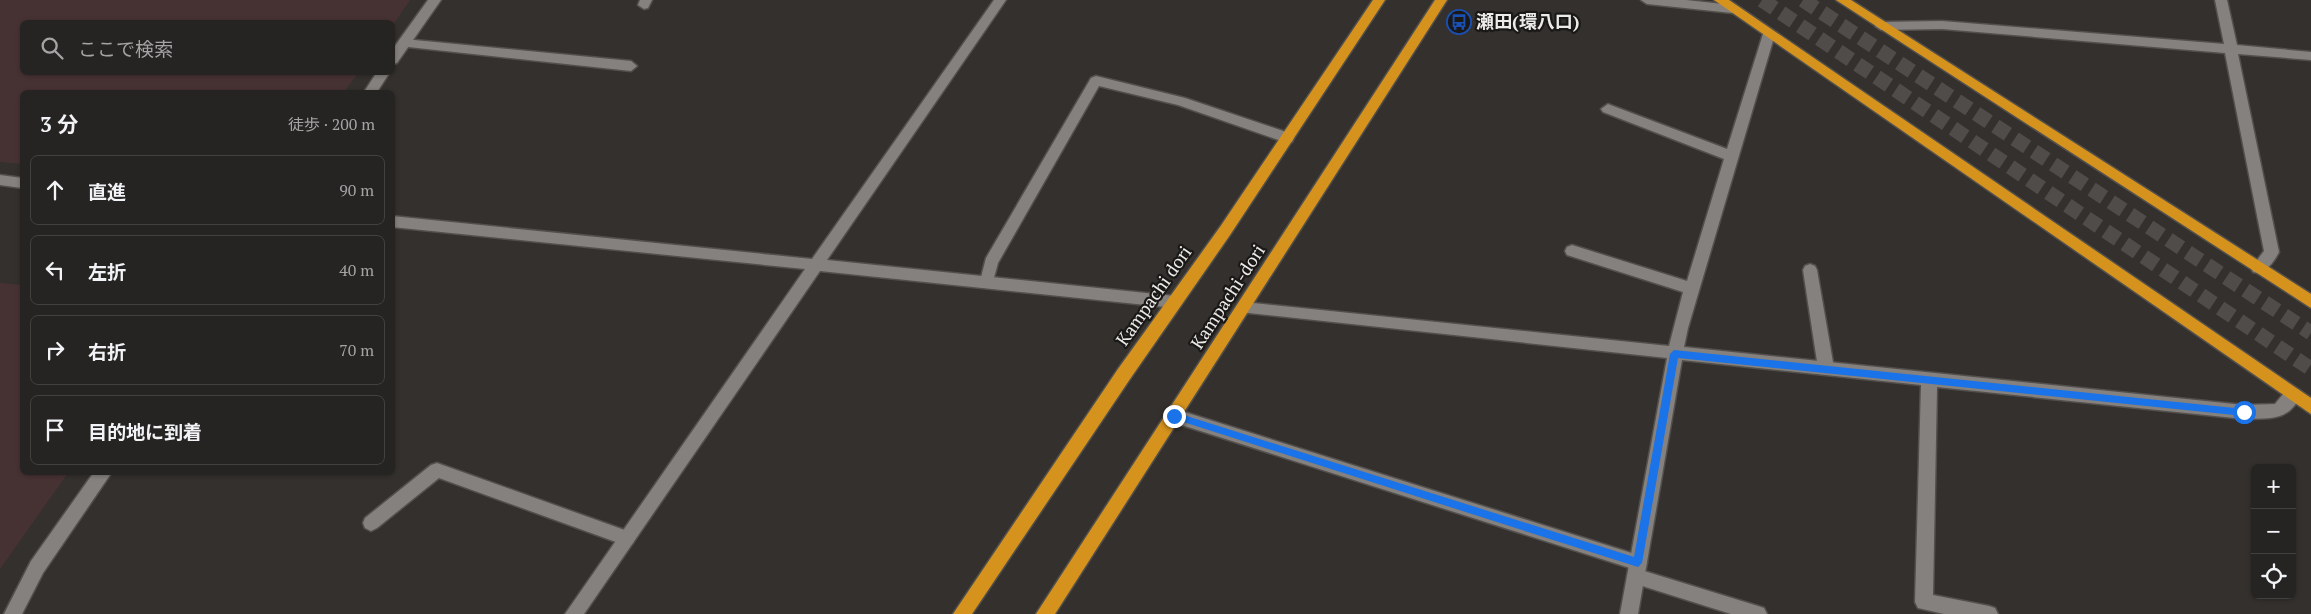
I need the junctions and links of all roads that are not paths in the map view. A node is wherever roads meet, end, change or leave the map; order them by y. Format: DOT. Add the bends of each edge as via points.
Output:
graph roads {
  1 [pos="435,0"];
  2 [pos="1000,0"];
  3 [pos="1379,0"];
  4 [pos="1441,0"];
  5 [pos="1647,0"];
  6 [pos="1720,0"];
  7 [pos="1842,0"];
  8 [pos="2221,0"];
  9 [pos="1732,9"];
  10 [pos="1881,26"];
  11 [pos="1769,34"];
  12 [pos="404,43"];
  13 [pos="2229,49"];
  14 [pos="395,56"];
  15 [pos="2311,56"];
  16 [pos="631,66"];
  17 [pos="382,75"];
  18 [pos="371,90"];
  19 [pos="1608,109"];
  20 [pos="1287,138"];
  21 [pos="1732,156"];
  22 [pos="0,180"];
  23 [pos="20,182"];
  24 [pos="395,221"];
  25 [pos="1572,251"];
  26 [pos="816,266"];
  27 [pos="2258,268"];
  28 [pos="1810,270"];
  29 [pos="987,281"];
  30 [pos="1692,289"];
  31 [pos="1175,302"];
  32 [pos="2311,302"];
  33 [pos="1244,308"];
  34 [pos="1674,354"];
  35 [pos="1826,368"];
  36 [pos="1929,379"];
  37 [pos="2293,395"];
  38 [pos="2311,408"];
  39 [pos="1174,416"];
  40 [pos="102,475"];
  41 [pos="372,523"];
  42 [pos="627,538"];
  43 [pos="1637,569"];
  44 [pos="13,614"];
  45 [pos="574,614"];
  46 [pos="962,614"];
  47 [pos="1045,614"];
  48 [pos="1629,614"];
  49 [pos="1758,614"];
  50 [pos="1989,614"];
  1 -- 12 [label="street"];
  2 -- 26 [label="street"];
  3 -- 20 [label="highway, Kampachi dori"];
  4 -- 33 [label="highway, Kampachi-dori"];
  5 -- 9 [label="street"];
  6 -- 9 [label="highway"];
  7 -- 10 [label="highway"];
  8 -- 13 [label="street"];
  9 -- 11 [label="highway"];
  10 -- 13 [label="street" via="1942,25"];
  10 -- 27 [label="highway"];
  11 -- 21 [label="street"];
  11 -- 37 [label="highway"];
  12 -- 14 [label="street"];
  12 -- 16 [label="street"];
  13 -- 15 [label="street"];
  13 -- 27 [label="street" via="2272,252"];
  17 -- 18 [label="street"];
  19 -- 21 [label="street"];
  20 -- 29 [label="street" via="1180,101 1096,81 992,262"];
  20 -- 31 [label="highway, Kampachi dori"];
  21 -- 30 [label="street"];
  22 -- 23 [label="street"];
  24 -- 26 [label="street"];
  25 -- 30 [label="street"];
  26 -- 29 [label="street"];
  26 -- 42 [label="street"];
  27 -- 32 [label="highway"];
  28 -- 35 [label="street"];
  29 -- 31 [label="street"];
  30 -- 34 [label="street"];
  31 -- 46 [label="highway, Kampachi dori"];
  33 -- 34 [label="street"];
  33 -- 39 [label="highway, Kampachi-dori"];
  34 -- 35 [label="street"];
  34 -- 43 [label="street"];
  35 -- 36 [label="street"];
  36 -- 37 [label="street" via="2244,412 2279,411"];
  36 -- 50 [label="street" via="1924,602"];
  37 -- 38 [label="highway"];
  39 -- 43 [label="street"];
  39 -- 47 [label="highway, Kampachi-dori"];
  40 -- 44 [label="street" via="38,567"];
  41 -- 42 [label="street" via="437,470"];
  42 -- 45 [label="street"];
  43 -- 48 [label="street"];
  43 -- 49 [label="street"];
}
